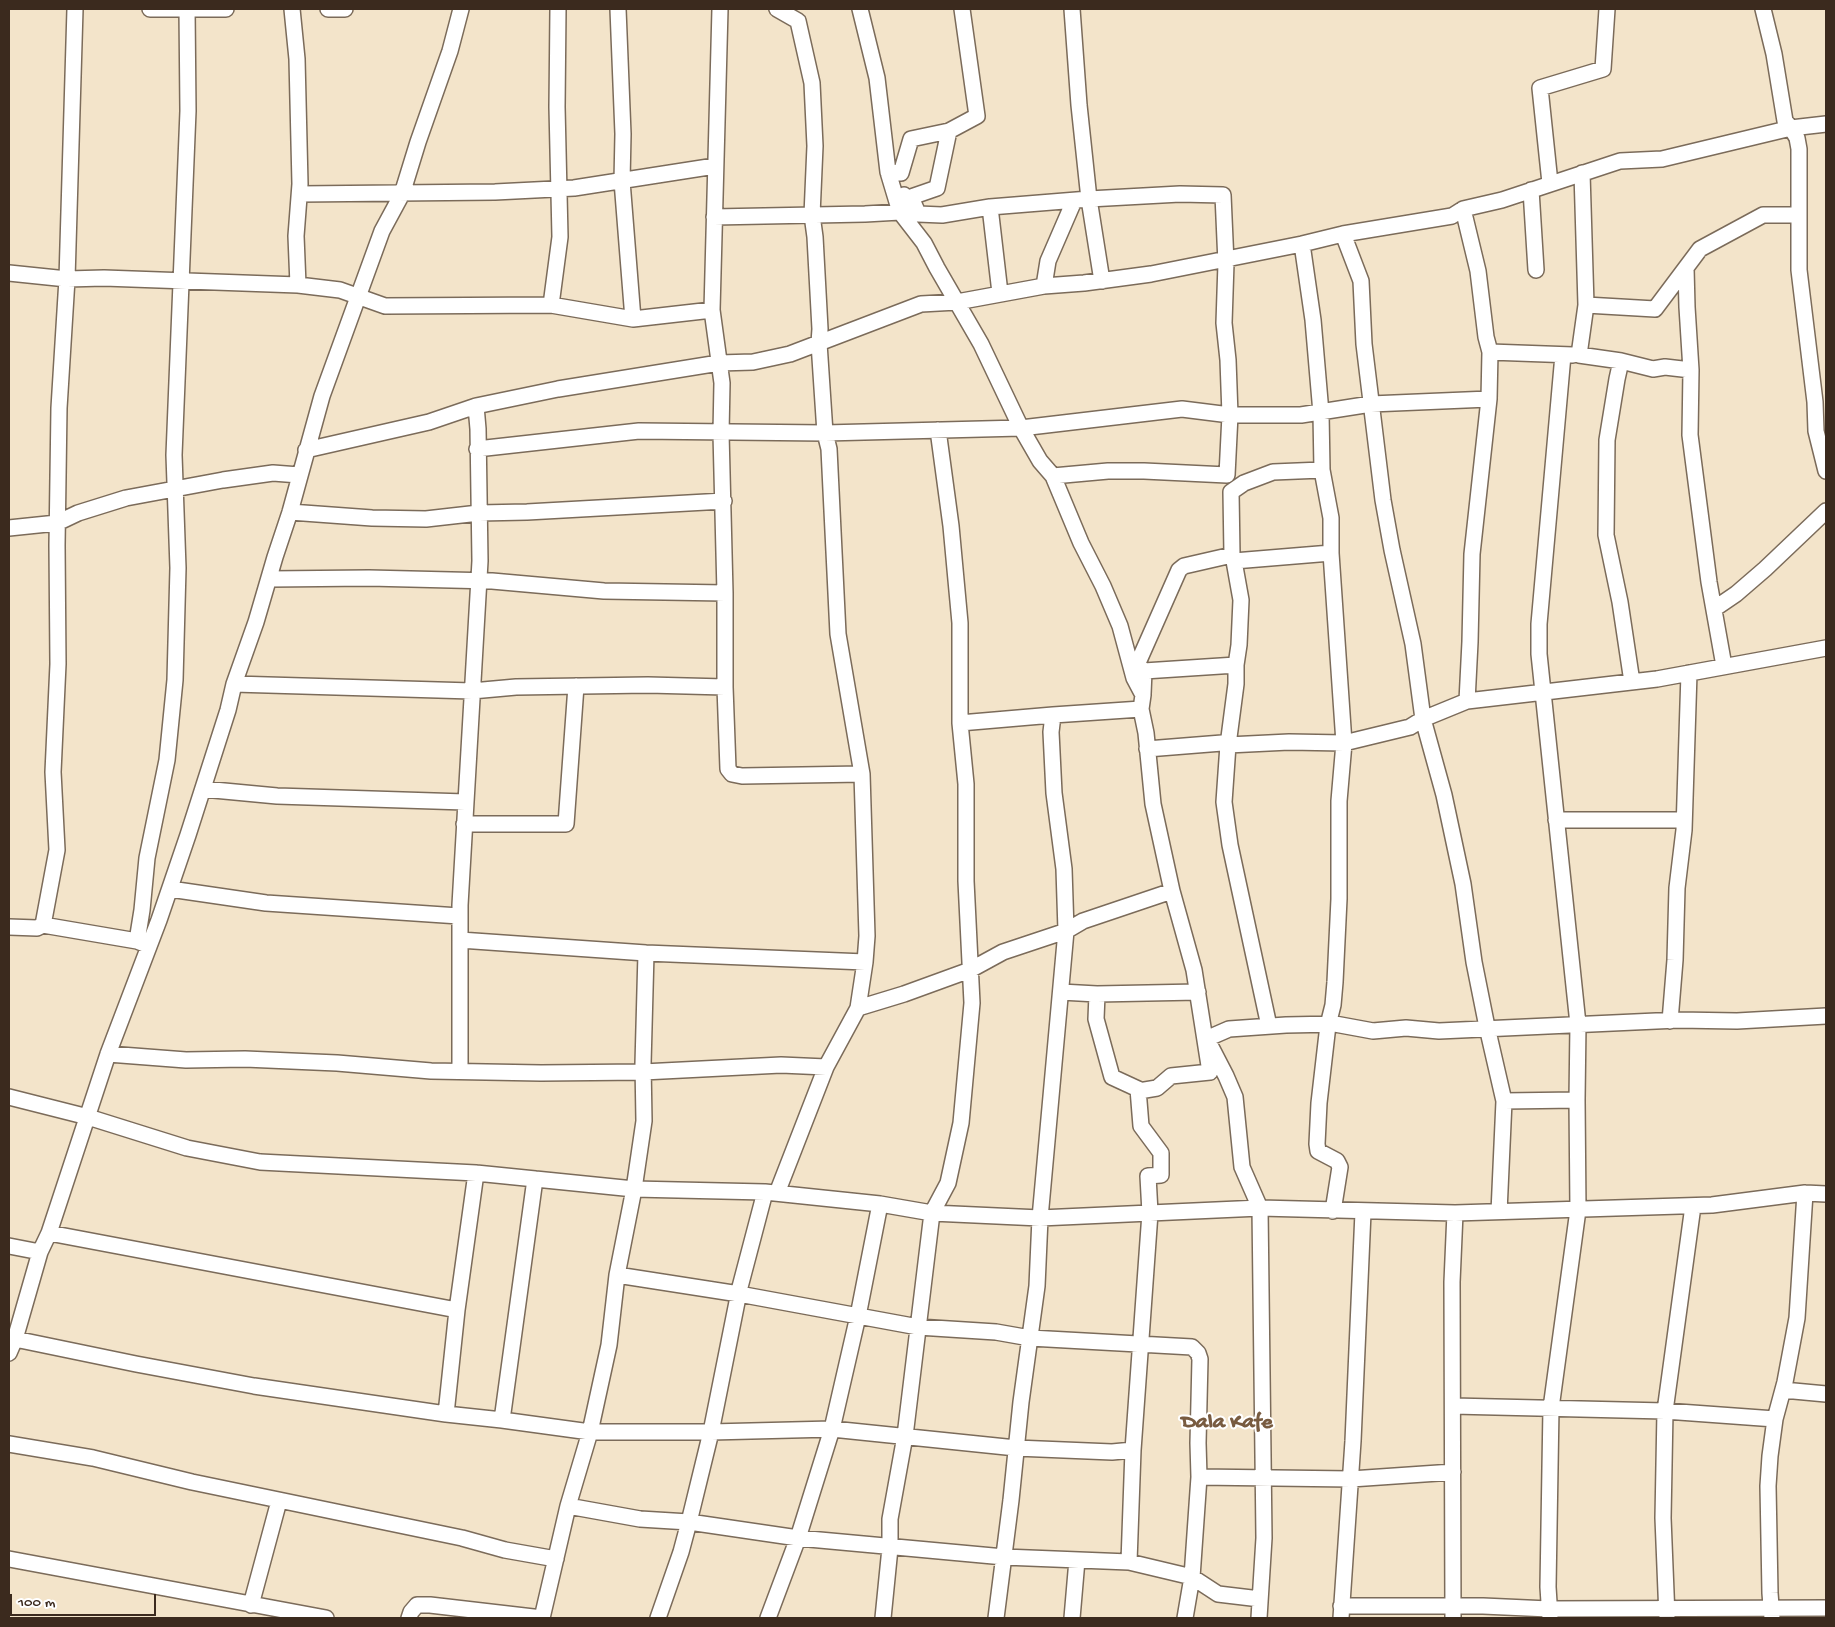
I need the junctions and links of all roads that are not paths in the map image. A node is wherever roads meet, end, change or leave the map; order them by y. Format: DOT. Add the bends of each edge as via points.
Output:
graph roads {
  1 [pos="75,9"];
  2 [pos="150,9"];
  3 [pos="187,9"];
  4 [pos="226,9"];
  5 [pos="292,9"];
  6 [pos="328,9"];
  7 [pos="345,9"];
  8 [pos="461,9"];
  9 [pos="558,9"];
  10 [pos="618,9"];
  11 [pos="720,9"];
  12 [pos="777,9"];
  13 [pos="860,9"];
  14 [pos="962,9"];
  15 [pos="1072,9"];
  16 [pos="1607,9"];
  17 [pos="1763,9"];
  18 [pos="796,15"];
  19 [pos="1826,124"];
  20 [pos="1791,128"];
  21 [pos="949,131"];
  22 [pos="715,166"];
  23 [pos="888,172"];
  24 [pos="1582,173"];
  25 [pos="622,181"];
  26 [pos="1550,183"];
  27 [pos="558,189"];
  28 [pos="1532,190"];
  29 [pos="300,194"];
  30 [pos="402,194"];
  31 [pos="1089,199"];
  32 [pos="1074,201"];
  33 [pos="990,207"];
  34 [pos="1463,209"];
  35 [pos="900,212"];
  36 [pos="918,214"];
  37 [pos="812,215"];
  38 [pos="1799,215"];
  39 [pos="714,217"];
  40 [pos="1343,234"];
  41 [pos="1302,244"];
  42 [pos="1226,259"];
  43 [pos="1686,268"];
  44 [pos="1536,270"];
  45 [pos="9,274"];
  46 [pos="67,279"];
  47 [pos="181,280"];
  48 [pos="1102,281"];
  49 [pos="298,285"];
  50 [pos="1044,286"];
  51 [pos="1000,293"];
  52 [pos="358,297"];
  53 [pos="957,302"];
  54 [pos="551,305"];
  55 [pos="1586,305"];
  56 [pos="712,310"];
  57 [pos="633,319"];
  58 [pos="819,343"];
  59 [pos="1490,352"];
  60 [pos="1562,354"];
  61 [pos="1579,356"];
  62 [pos="1621,361"];
  63 [pos="719,363"];
  64 [pos="1691,370"];
  65 [pos="1488,398"];
  66 [pos="1371,404"];
  67 [pos="476,406"];
  68 [pos="1321,413"];
  69 [pos="1230,415"];
  70 [pos="1022,428"];
  71 [pos="938,430"];
  72 [pos="721,433"];
  73 [pos="826,433"];
  74 [pos="477,449"];
  75 [pos="306,450"];
  76 [pos="1322,470"];
  77 [pos="1826,471"];
  78 [pos="299,475"];
  79 [pos="1053,476"];
  80 [pos="176,489"];
  81 [pos="1231,492"];
  82 [pos="724,500"];
  83 [pos="1826,511"];
  84 [pos="290,512"];
  85 [pos="479,513"];
  86 [pos="57,523"];
  87 [pos="9,528"];
  88 [pos="1331,553"];
  89 [pos="1234,561"];
  90 [pos="270,579"];
  91 [pos="478,582"];
  92 [pos="726,592"];
  93 [pos="1714,609"];
  94 [pos="1826,648"];
  95 [pos="1236,665"];
  96 [pos="1724,666"];
  97 [pos="1144,671"];
  98 [pos="1689,672"];
  99 [pos="1632,682"];
  100 [pos="234,684"];
  101 [pos="576,686"];
  102 [pos="725,687"];
  103 [pos="472,691"];
  104 [pos="1542,692"];
  105 [pos="1467,701"];
  106 [pos="1142,702"];
  107 [pos="1054,714"];
  108 [pos="1422,719"];
  109 [pos="960,723"];
  110 [pos="1344,743"];
  111 [pos="1228,746"];
  112 [pos="1147,749"];
  113 [pos="862,774"];
  114 [pos="203,789"];
  115 [pos="465,802"];
  116 [pos="1556,820"];
  117 [pos="1684,820"];
  118 [pos="464,824"];
  119 [pos="170,889"];
  120 [pos="1172,891"];
  121 [pos="460,916"];
  122 [pos="43,925"];
  123 [pos="9,927"];
  124 [pos="1066,931"];
  125 [pos="460,940"];
  126 [pos="143,944"];
  127 [pos="646,952"];
  128 [pos="865,962"];
  129 [pos="970,970"];
  130 [pos="1061,992"];
  131 [pos="1198,992"];
  132 [pos="1097,994"];
  133 [pos="858,1008"];
  134 [pos="1826,1016"];
  135 [pos="1670,1021"];
  136 [pos="1328,1024"];
  137 [pos="1578,1024"];
  138 [pos="1269,1026"];
  139 [pos="1487,1027"];
  140 [pos="1206,1039"];
  141 [pos="108,1054"];
  142 [pos="826,1067"];
  143 [pos="460,1072"];
  144 [pos="643,1072"];
  145 [pos="1139,1091"];
  146 [pos="9,1097"];
  147 [pos="1577,1100"];
  148 [pos="1504,1101"];
  149 [pos="88,1117"];
  150 [pos="476,1173"];
  151 [pos="535,1179"];
  152 [pos="634,1189"];
  153 [pos="771,1192"];
  154 [pos="1805,1193"];
  155 [pos="1826,1194"];
  156 [pos="880,1204"];
  157 [pos="1693,1206"];
  158 [pos="1260,1208"];
  159 [pos="1578,1210"];
  160 [pos="1334,1211"];
  161 [pos="1363,1212"];
  162 [pos="1499,1212"];
  163 [pos="1150,1213"];
  164 [pos="932,1214"];
  165 [pos="1455,1214"];
  166 [pos="1040,1218"];
  167 [pos="48,1234"];
  168 [pos="9,1246"];
  169 [pos="40,1252"];
  170 [pos="617,1276"];
  171 [pos="739,1294"];
  172 [pos="457,1310"];
  173 [pos="858,1316"];
  174 [pos="918,1326"];
  175 [pos="15,1338"];
  176 [pos="1030,1338"];
  177 [pos="1142,1345"];
  178 [pos="9,1353"];
  179 [pos="1783,1390"];
  180 [pos="1826,1394"];
  181 [pos="1453,1406"];
  182 [pos="1551,1408"];
  183 [pos="1664,1411"];
  184 [pos="446,1414"];
  185 [pos="1775,1419"];
  186 [pos="502,1420"];
  187 [pos="832,1429"];
  188 [pos="590,1432"];
  189 [pos="711,1432"];
  190 [pos="905,1436"];
  191 [pos="9,1444"];
  192 [pos="1016,1448"];
  193 [pos="1133,1450"];
  194 [pos="1453,1472"];
  195 [pos="1264,1476"];
  196 [pos="1199,1477"];
  197 [pos="1351,1479"];
  198 [pos="279,1500"];
  199 [pos="568,1506"];
  200 [pos="689,1522"];
  201 [pos="798,1538"];
  202 [pos="890,1548"];
  203 [pos="1004,1557"];
  204 [pos="9,1559"];
  205 [pos="556,1559"];
  206 [pos="1077,1560"];
  207 [pos="1129,1562"];
  208 [pos="1192,1577"];
  209 [pos="1260,1600"];
  210 [pos="251,1605"];
  211 [pos="1826,1608"];
  212 [pos="1341,1612"];
  213 [pos="1453,1612"];
  214 [pos="1667,1613"];
  215 [pos="1772,1613"];
  216 [pos="1549,1614"];
  217 [pos="326,1618"];
  218 [pos="409,1618"];
  219 [pos="542,1618"];
  220 [pos="658,1618"];
  221 [pos="768,1618"];
  222 [pos="883,1618"];
  223 [pos="996,1618"];
  224 [pos="1072,1618"];
  225 [pos="1185,1618"];
  226 [pos="1259,1618"];
  1 -- 46 [label="street"];
  2 -- 3 [label="street"];
  3 -- 4 [label="street"];
  3 -- 47 [label="street" via="188,111"];
  5 -- 29 [label="street" via="297,59"];
  6 -- 7 [label="street"];
  8 -- 30 [label="street"];
  9 -- 27 [label="street"];
  10 -- 25 [label="street"];
  11 -- 22 [label="street"];
  12 -- 18 [label="street"];
  13 -- 23 [label="street" via="877,78"];
  14 -- 21 [label="street" via="977,116"];
  15 -- 31 [label="street"];
  16 -- 26 [label="street" via="1603,69 1540,88"];
  17 -- 20 [label="street" via="1785,121"];
  18 -- 37 [label="street" via="812,83 816,146"];
  19 -- 20 [label="street"];
  20 -- 24 [label="street" via="1662,160 1620,160"];
  20 -- 38 [label="street" via="1799,149"];
  21 -- 23 [label="street" via="912,139 901,173"];
  21 -- 36 [label="street" via="937,188 911,197"];
  22 -- 25 [label="street"];
  22 -- 39 [label="street"];
  23 -- 35 [label="street"];
  23 -- 36 [label="street" via="903,190 908,210"];
  24 -- 26 [label="street"];
  24 -- 55 [label="street"];
  25 -- 27 [label="street"];
  25 -- 57 [label="street"];
  26 -- 28 [label="street"];
  27 -- 30 [label="street"];
  27 -- 54 [label="street" via="560,237"];
  28 -- 34 [label="street"];
  28 -- 44 [label="street"];
  29 -- 30 [label="street"];
  29 -- 49 [label="street" via="296,236"];
  30 -- 52 [label="street" via="382,232"];
  31 -- 32 [label="street"];
  31 -- 42 [label="street" via="1223,195"];
  31 -- 48 [label="street"];
  32 -- 33 [label="street"];
  32 -- 50 [label="street" via="1048,261"];
  33 -- 36 [label="street" via="942,215"];
  33 -- 51 [label="street"];
  34 -- 40 [label="street" via="1452,216"];
  34 -- 59 [label="street" via="1478,271"];
  35 -- 37 [label="street"];
  35 -- 53 [label="street" via="924,243"];
  37 -- 39 [label="street"];
  37 -- 58 [label="street"];
  38 -- 43 [label="street" via="1763,215 1700,249"];
  38 -- 77 [label="street" via="1799,270 1816,431"];
  39 -- 56 [label="street"];
  40 -- 41 [label="street"];
  40 -- 66 [label="street" via="1361,281"];
  41 -- 42 [label="street"];
  41 -- 68 [label="street"];
  42 -- 48 [label="street"];
  42 -- 69 [label="street" via="1224,323"];
  43 -- 55 [label="street" via="1656,309"];
  43 -- 64 [label="street"];
  45 -- 46 [label="street"];
  46 -- 47 [label="street"];
  46 -- 86 [label="street" via="59,408"];
  47 -- 49 [label="street"];
  47 -- 80 [label="street" via="174,455"];
  48 -- 50 [label="street"];
  49 -- 52 [label="street" via="340,290"];
  50 -- 51 [label="street"];
  51 -- 53 [label="street"];
  52 -- 54 [label="street" via="385,306"];
  52 -- 75 [label="street"];
  53 -- 58 [label="street" via="921,304"];
  53 -- 70 [label="street"];
  54 -- 57 [label="street"];
  55 -- 61 [label="street"];
  56 -- 57 [label="street"];
  56 -- 63 [label="street"];
  58 -- 63 [label="street" via="790,354 753,362"];
  58 -- 73 [label="street"];
  59 -- 60 [label="street"];
  59 -- 65 [label="street"];
  60 -- 61 [label="street"];
  60 -- 104 [label="street" via="1539,624"];
  61 -- 62 [label="street"];
  62 -- 64 [label="street" via="1653,369"];
  62 -- 99 [label="street" via="1607,440 1606,535"];
  63 -- 67 [label="street"];
  63 -- 72 [label="street"];
  64 -- 93 [label="street" via="1690,435"];
  65 -- 66 [label="street"];
  65 -- 105 [label="street" via="1472,554"];
  66 -- 68 [label="street"];
  66 -- 108 [label="street" via="1383,500 1413,644"];
  67 -- 74 [label="street"];
  67 -- 75 [label="street" via="429,422"];
  68 -- 69 [label="street"];
  68 -- 76 [label="street"];
  69 -- 70 [label="street" via="1182,409"];
  69 -- 79 [label="street" via="1227,475 1108,471"];
  70 -- 71 [label="street"];
  70 -- 79 [label="street" via="1040,461"];
  71 -- 73 [label="street"];
  71 -- 109 [label="street" via="960,623"];
  72 -- 73 [label="street"];
  72 -- 74 [label="street" via="639,431"];
  72 -- 82 [label="street"];
  73 -- 113 [label="street" via="838,634"];
  74 -- 85 [label="street"];
  75 -- 78 [label="street"];
  76 -- 81 [label="street" via="1274,472 1244,483"];
  76 -- 88 [label="street" via="1331,518"];
  78 -- 80 [label="street" via="273,473"];
  78 -- 84 [label="street"];
  79 -- 106 [label="street" via="1120,626"];
  80 -- 86 [label="street" via="126,498"];
  80 -- 126 [label="street" via="175,680 168,760 147,858 142,910"];
  81 -- 89 [label="street"];
  81 -- 97 [label="street" via="1232,555 1179,570 1137,665"];
  82 -- 85 [label="street"];
  82 -- 92 [label="street"];
  83 -- 93 [label="street" via="1765,569"];
  84 -- 85 [label="street" via="426,519"];
  84 -- 90 [label="street"];
  85 -- 91 [label="street"];
  86 -- 87 [label="street"];
  86 -- 122 [label="street" via="58,664 53,772 57,850"];
  88 -- 89 [label="street"];
  88 -- 110 [label="street"];
  89 -- 95 [label="street" via="1241,600"];
  90 -- 91 [label="street"];
  90 -- 100 [label="street"];
  91 -- 92 [label="street" via="604,591"];
  91 -- 103 [label="street"];
  92 -- 102 [label="street"];
  93 -- 96 [label="street"];
  94 -- 96 [label="street"];
  95 -- 97 [label="street"];
  95 -- 111 [label="street"];
  96 -- 98 [label="street"];
  97 -- 106 [label="street"];
  98 -- 99 [label="street"];
  98 -- 117 [label="street"];
  99 -- 104 [label="street"];
  100 -- 103 [label="street"];
  100 -- 114 [label="street"];
  101 -- 102 [label="street"];
  101 -- 103 [label="street"];
  101 -- 118 [label="street" via="566,824"];
  102 -- 113 [label="street" via="728,769 732,774"];
  103 -- 115 [label="street"];
  104 -- 105 [label="street"];
  104 -- 116 [label="street"];
  105 -- 108 [label="street"];
  106 -- 107 [label="street"];
  106 -- 112 [label="street"];
  107 -- 109 [label="street"];
  107 -- 124 [label="street" via="1051,732 1054,793 1064,869"];
  108 -- 110 [label="street" via="1410,727"];
  108 -- 139 [label="street" via="1444,795 1463,884"];
  109 -- 129 [label="street" via="966,784"];
  110 -- 111 [label="street"];
  110 -- 136 [label="street" via="1339,801 1339,899 1333,1005"];
  111 -- 112 [label="street" via="1222,743"];
  111 -- 138 [label="street" via="1224,802 1230,846"];
  112 -- 120 [label="street" via="1153,804"];
  113 -- 128 [label="street" via="867,927"];
  114 -- 115 [label="street" via="277,796"];
  114 -- 119 [label="street"];
  115 -- 118 [label="street"];
  116 -- 117 [label="street"];
  116 -- 137 [label="street"];
  117 -- 135 [label="street"];
  118 -- 121 [label="street"];
  119 -- 121 [label="street" via="266,903"];
  119 -- 126 [label="street"];
  120 -- 124 [label="street" via="1083,921"];
  120 -- 131 [label="street"];
  121 -- 125 [label="street"];
  122 -- 123 [label="street" via="37,928"];
  122 -- 126 [label="street"];
  124 -- 129 [label="street" via="1004,952"];
  124 -- 130 [label="street"];
  125 -- 127 [label="street"];
  125 -- 143 [label="street"];
  126 -- 141 [label="street"];
  127 -- 128 [label="street"];
  127 -- 144 [label="street"];
  128 -- 133 [label="street"];
  129 -- 133 [label="street"];
  129 -- 164 [label="street" via="972,1003 961,1123 948,1183"];
  130 -- 132 [label="street"];
  130 -- 166 [label="street"];
  131 -- 132 [label="street"];
  131 -- 140 [label="street"];
  132 -- 145 [label="street" via="1096,1019 1112,1078"];
  133 -- 142 [label="street"];
  134 -- 135 [label="street"];
  135 -- 137 [label="street"];
  136 -- 138 [label="street"];
  136 -- 139 [label="street" via="1373,1032 1406,1028"];
  136 -- 160 [label="street" via="1317,1144 1318,1151 1337,1161 1340,1167"];
  137 -- 139 [label="street"];
  137 -- 147 [label="street"];
  138 -- 140 [label="street" via="1229,1029"];
  139 -- 148 [label="street"];
  140 -- 145 [label="street" via="1210,1072 1171,1076 1157,1088"];
  140 -- 158 [label="street" via="1235,1097 1242,1167"];
  141 -- 143 [label="street" via="186,1060 337,1062"];
  141 -- 149 [label="street"];
  142 -- 144 [label="street" via="781,1065"];
  142 -- 153 [label="street"];
  143 -- 144 [label="street"];
  144 -- 152 [label="street" via="644,1121"];
  145 -- 163 [label="street" via="1141,1126 1161,1153 1161,1176 1148,1176"];
  146 -- 149 [label="street"];
  147 -- 148 [label="street"];
  147 -- 159 [label="street"];
  148 -- 162 [label="street"];
  149 -- 150 [label="street" via="187,1148 260,1162"];
  149 -- 167 [label="street"];
  150 -- 151 [label="street"];
  150 -- 172 [label="street"];
  151 -- 152 [label="street"];
  151 -- 186 [label="street"];
  152 -- 153 [label="street"];
  152 -- 170 [label="street"];
  153 -- 156 [label="street"];
  153 -- 171 [label="street"];
  154 -- 155 [label="street"];
  154 -- 157 [label="street"];
  154 -- 179 [label="street" via="1797,1318"];
  156 -- 164 [label="street"];
  156 -- 173 [label="street"];
  157 -- 159 [label="street"];
  157 -- 183 [label="street"];
  158 -- 160 [label="street"];
  158 -- 163 [label="street"];
  158 -- 195 [label="street"];
  159 -- 162 [label="street"];
  159 -- 182 [label="street"];
  160 -- 161 [label="street"];
  161 -- 165 [label="street"];
  161 -- 197 [label="street"];
  162 -- 165 [label="street"];
  163 -- 166 [label="street"];
  163 -- 177 [label="street"];
  164 -- 166 [label="street"];
  164 -- 174 [label="street"];
  165 -- 181 [label="street"];
  166 -- 176 [label="street" via="1037,1286"];
  167 -- 169 [label="street"];
  167 -- 172 [label="street"];
  168 -- 169 [label="street"];
  169 -- 175 [label="street"];
  170 -- 171 [label="street"];
  170 -- 188 [label="street" via="609,1345"];
  171 -- 173 [label="street"];
  171 -- 189 [label="street"];
  172 -- 184 [label="street"];
  173 -- 174 [label="street"];
  173 -- 187 [label="street"];
  174 -- 176 [label="street"];
  174 -- 190 [label="street"];
  175 -- 178 [label="street"];
  175 -- 184 [label="street" via="254,1386"];
  176 -- 177 [label="street"];
  176 -- 192 [label="street"];
  177 -- 193 [label="street"];
  177 -- 196 [label="street" via="1192,1347 1198,1353"];
  179 -- 180 [label="street"];
  179 -- 185 [label="street"];
  181 -- 182 [label="street"];
  181 -- 194 [label="street"];
  182 -- 183 [label="street"];
  182 -- 216 [label="street"];
  183 -- 185 [label="street"];
  183 -- 214 [label="street" via="1663,1518"];
  184 -- 186 [label="street"];
  185 -- 215 [label="street" via="1768,1486"];
  186 -- 188 [label="street"];
  187 -- 189 [label="street"];
  187 -- 190 [label="street"];
  187 -- 201 [label="street"];
  188 -- 189 [label="street"];
  188 -- 199 [label="street"];
  189 -- 200 [label="street"];
  190 -- 192 [label="street"];
  190 -- 202 [label="street" via="890,1519"];
  191 -- 198 [label="street" via="94,1458"];
  192 -- 193 [label="street"];
  192 -- 203 [label="street"];
  193 -- 207 [label="street"];
  194 -- 197 [label="street"];
  194 -- 213 [label="street"];
  195 -- 196 [label="street"];
  195 -- 197 [label="street"];
  195 -- 209 [label="street"];
  196 -- 208 [label="street"];
  197 -- 212 [label="street"];
  198 -- 205 [label="street"];
  198 -- 210 [label="street"];
  199 -- 200 [label="street" via="640,1519"];
  199 -- 205 [label="street"];
  200 -- 201 [label="street"];
  200 -- 220 [label="street"];
  201 -- 202 [label="street"];
  201 -- 221 [label="street"];
  202 -- 203 [label="street"];
  202 -- 222 [label="street"];
  203 -- 206 [label="street"];
  203 -- 223 [label="street"];
  204 -- 210 [label="street"];
  205 -- 219 [label="street"];
  206 -- 207 [label="street"];
  206 -- 224 [label="street"];
  207 -- 208 [label="street"];
  208 -- 209 [label="street" via="1218,1594"];
  208 -- 225 [label="street"];
  209 -- 226 [label="street"];
  210 -- 217 [label="street"];
  211 -- 215 [label="street"];
  212 -- 213 [label="street"];
  213 -- 216 [label="street"];
  214 -- 215 [label="street"];
  214 -- 216 [label="street"];
  218 -- 219 [label="street" via="417,1605"];
}
